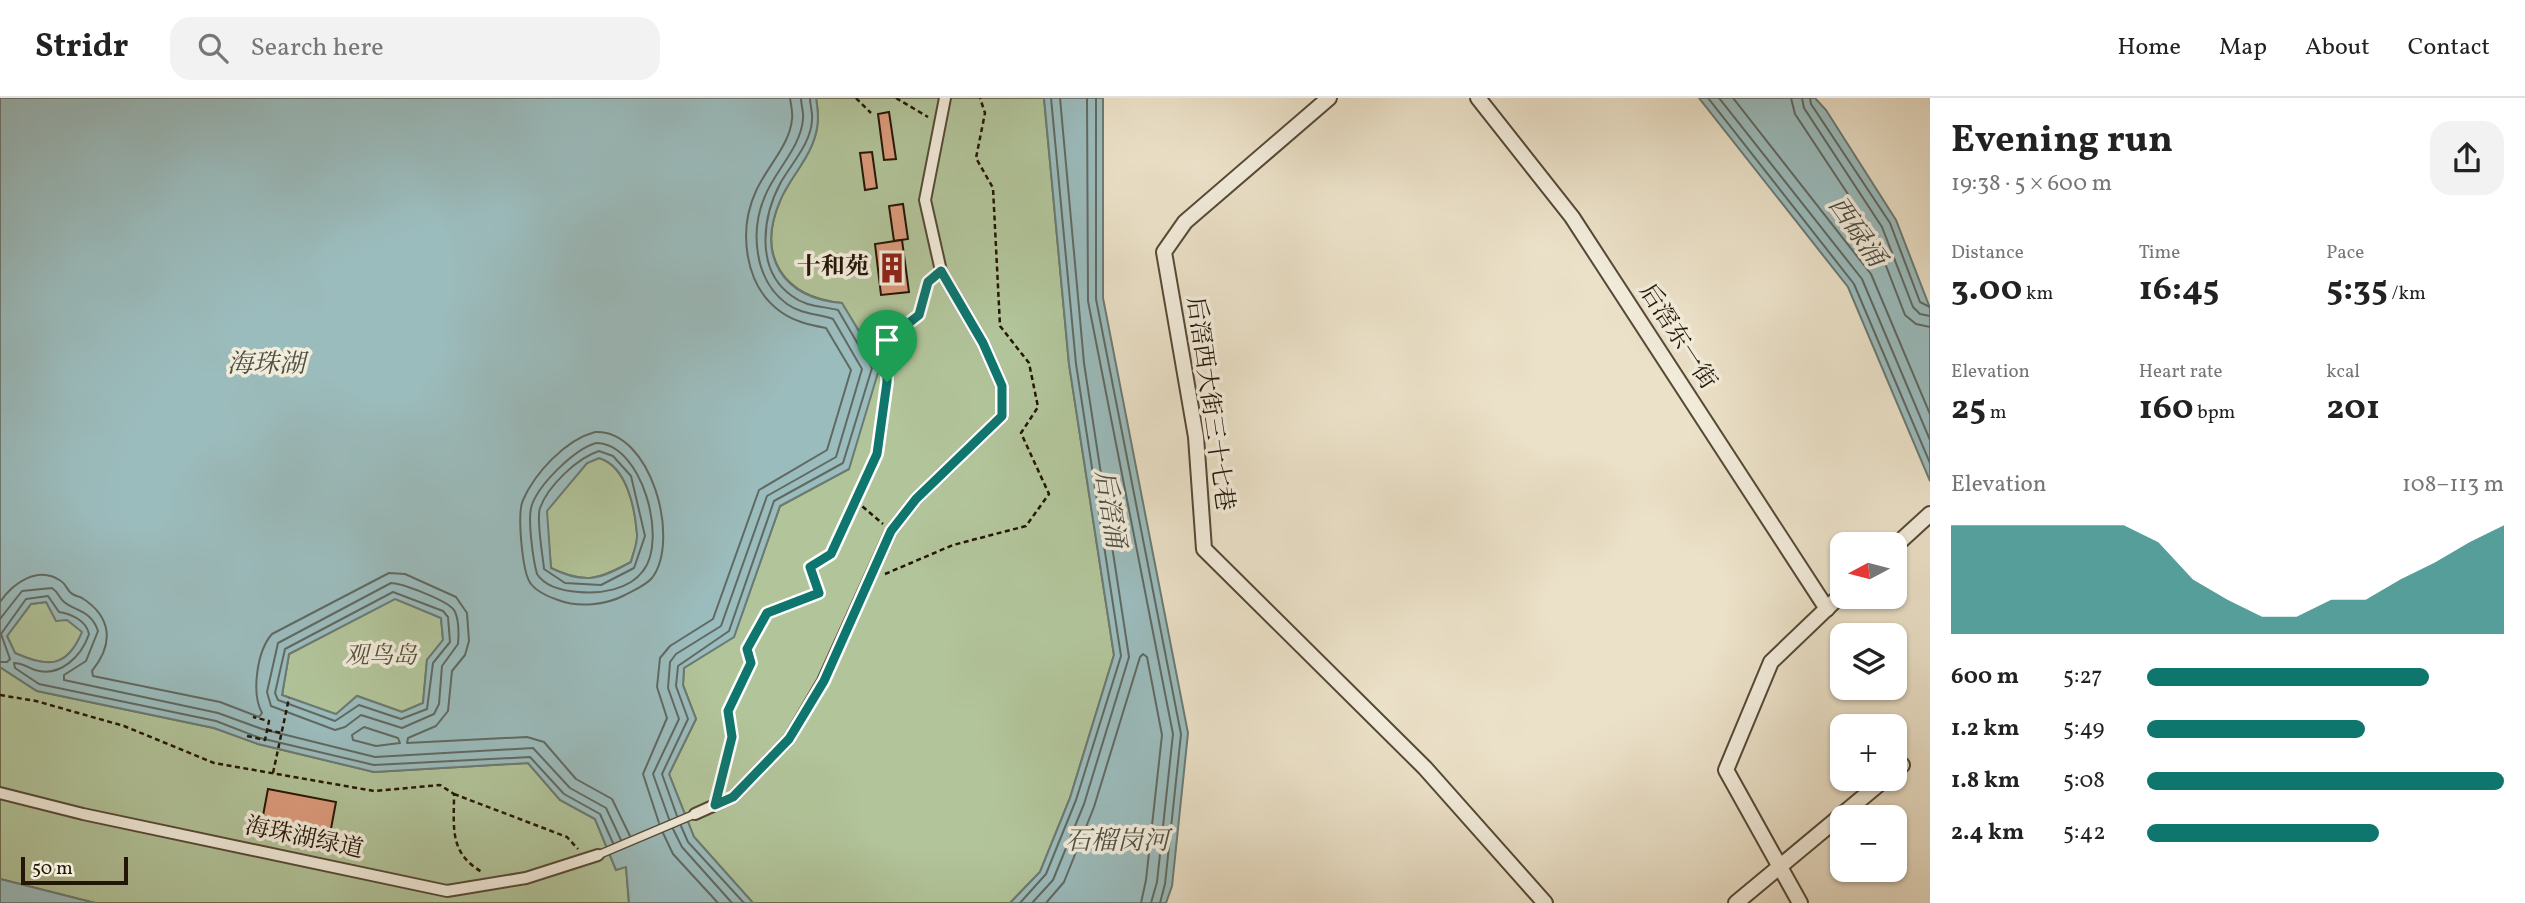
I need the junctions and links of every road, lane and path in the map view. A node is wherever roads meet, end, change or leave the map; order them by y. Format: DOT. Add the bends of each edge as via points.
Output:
graph roads {
  1 [pos="856,98"];
  2 [pos="896,98"];
  3 [pos="945,98"];
  4 [pos="1329,98"];
  5 [pos="1478,98"];
  6 [pos="871,113"];
  7 [pos="940,124"];
  8 [pos="941,271"];
  9 [pos="856,501"];
  10 [pos="1930,515"];
  11 [pos="891,531"];
  12 [pos="1908,534"];
  13 [pos="1830,606"];
  14 [pos="1827,609"];
  15 [pos="0,695"];
  16 [pos="289,698"];
  17 [pos="253,717"];
  18 [pos="267,730"];
  19 [pos="282,733"];
  20 [pos="247,736"];
  21 [pos="273,773"];
  22 [pos="1871,791"];
  23 [pos="0,793"];
  24 [pos="454,794"];
  25 [pos="715,805"];
  26 [pos="695,814"];
  27 [pos="592,857"];
  28 [pos="1781,867"];
  29 [pos="500,882"];
  30 [pos="1545,903"];
  31 [pos="1736,903"];
  32 [pos="1800,903"];
  1 -- 6 [label="path"];
  2 -- 7 [label="path"];
  3 -- 7 [label="street"];
  4 -- 30 [label="street, 后滘西大街三十七巷" via="1185,222 1164,252 1196,437 1204,549 1425,768"];
  5 -- 14 [label="street, 后滘东一街" via="1572,217"];
  7 -- 8 [label="street" via="925,200"];
  8 -- 9 [label="path" via="928,282 919,315 887,340 887,382 877,454"];
  8 -- 11 [label="street" via="1002,386 1002,416 916,499"];
  9 -- 11 [label="path"];
  9 -- 25 [label="path" via="831,554 810,567 819,593 767,613 747,649 751,663 728,711 732,737"];
  10 -- 12 [label="street"];
  11 -- 25 [label="street" via="824,681 789,739 733,797"];
  13 -- 14 [label="street"];
  14 -- 28 [label="street" via="1771,662 1726,770"];
  15 -- 21 [label="path" via="124,726 214,763"];
  16 -- 19 [label="path"];
  17 -- 18 [label="path" via="269,721"];
  18 -- 19 [label="path"];
  18 -- 20 [label="path" via="265,740"];
  19 -- 21 [label="path"];
  21 -- 24 [label="path" via="374,791 440,785"];
  22 -- 28 [label="street"];
  23 -- 29 [label="street, 海珠湖绿道" via="447,891"];
  24 -- 27 [label="path" via="567,837"];
  24 -- 29 [label="path" via="454,837 466,863"];
  25 -- 26 [label="street"];
  26 -- 27 [label="lane"];
  27 -- 29 [label="street, 海珠湖绿道"];
  28 -- 31 [label="street"];
  28 -- 32 [label="street"];
}
